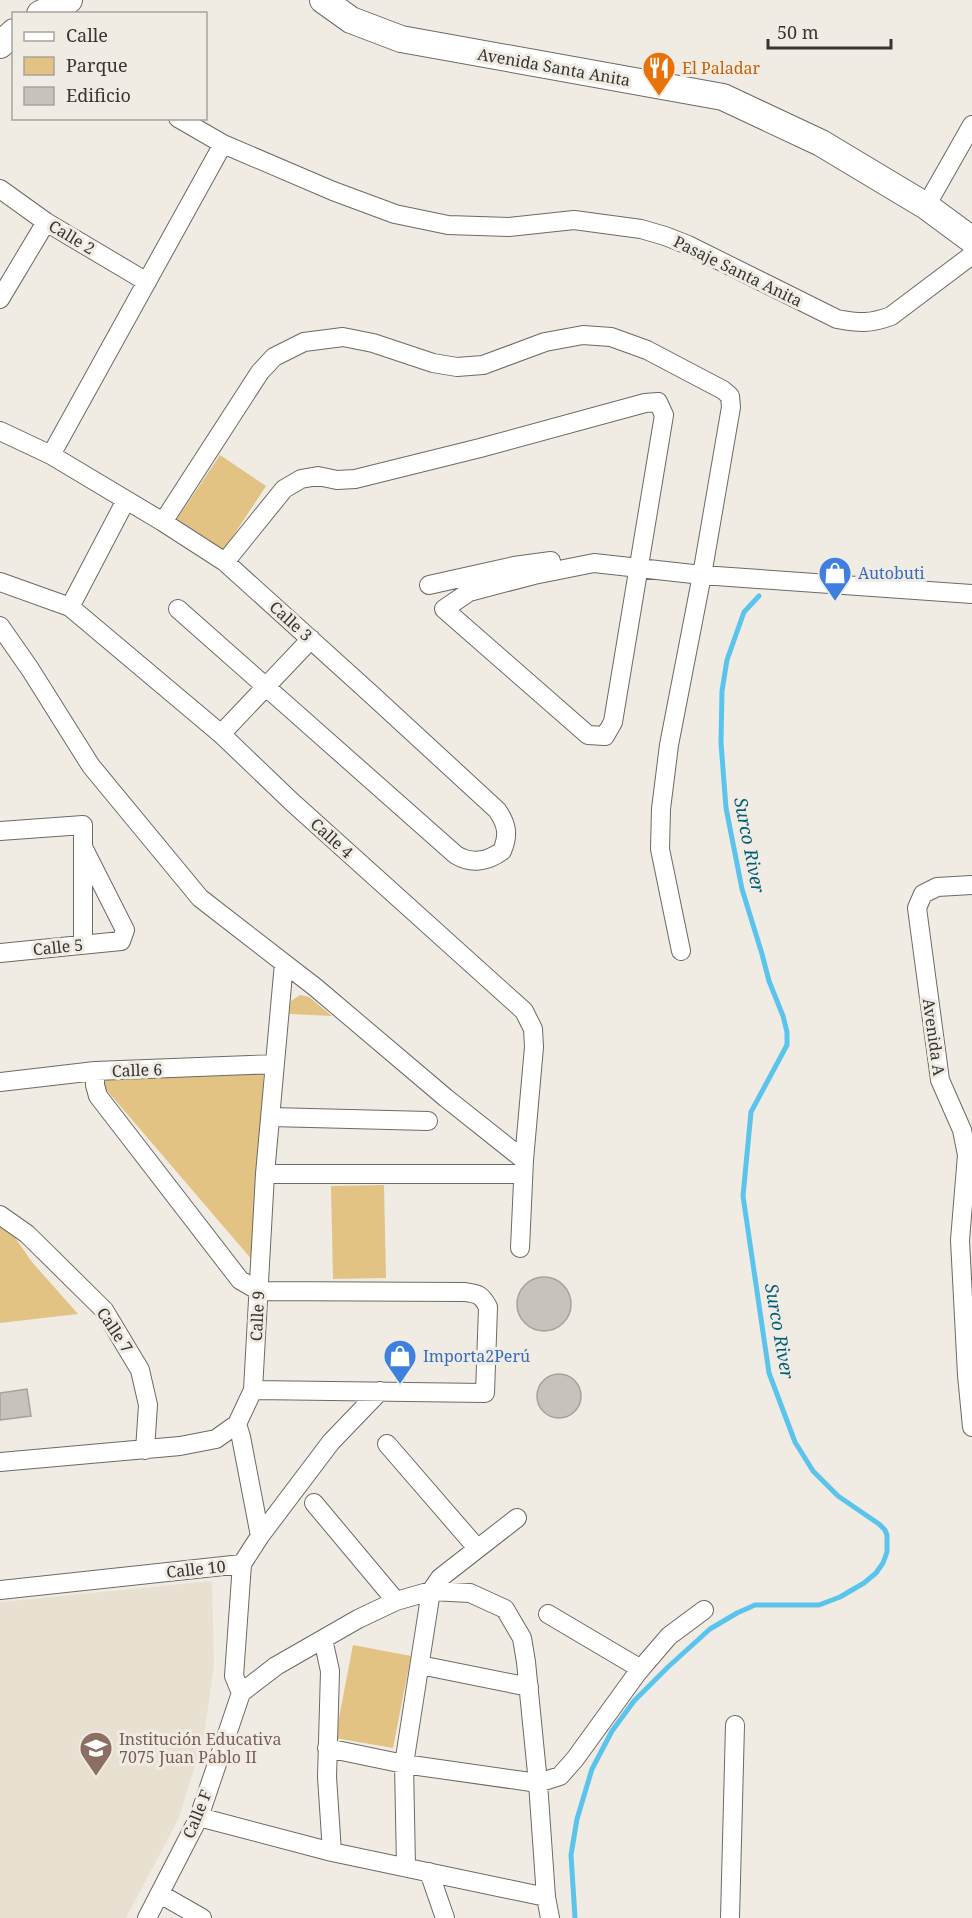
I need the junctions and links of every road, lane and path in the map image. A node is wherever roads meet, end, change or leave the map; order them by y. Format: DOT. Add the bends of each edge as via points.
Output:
graph roads {
  1 [pos="68,0"];
  2 [pos="323,0"];
  3 [pos="44,12"];
  4 [pos="12,34"];
  5 [pos="0,45"];
  6 [pos="181,120"];
  7 [pos="972,125"];
  8 [pos="223,144"];
  9 [pos="0,189"];
  10 [pos="926,206"];
  11 [pos="46,222"];
  12 [pos="972,240"];
  13 [pos="972,255"];
  14 [pos="147,282"];
  15 [pos="0,299"];
  16 [pos="0,431"];
  17 [pos="51,455"];
  18 [pos="126,500"];
  19 [pos="163,522"];
  20 [pos="225,562"];
  21 [pos="594,563"];
  22 [pos="639,569"];
  23 [pos="702,576"];
  24 [pos="0,582"];
  25 [pos="429,585"];
  26 [pos="972,594"];
  27 [pos="70,606"];
  28 [pos="178,609"];
  29 [pos="0,626"];
  30 [pos="311,639"];
  31 [pos="265,686"];
  32 [pos="220,734"];
  33 [pos="0,831"];
  34 [pos="83,847"];
  35 [pos="972,885"];
  36 [pos="83,944"];
  37 [pos="681,951"];
  38 [pos="0,952"];
  39 [pos="284,963"];
  40 [pos="275,1064"];
  41 [pos="95,1071"];
  42 [pos="0,1082"];
  43 [pos="271,1117"];
  44 [pos="428,1121"];
  45 [pos="967,1130"];
  46 [pos="524,1167"];
  47 [pos="265,1174"];
  48 [pos="0,1215"];
  49 [pos="520,1248"];
  50 [pos="259,1291"];
  51 [pos="969,1375"];
  52 [pos="253,1389"];
  53 [pos="380,1391"];
  54 [pos="237,1424"];
  55 [pos="972,1427"];
  56 [pos="387,1444"];
  57 [pos="145,1450"];
  58 [pos="0,1462"];
  59 [pos="314,1503"];
  60 [pos="517,1518"];
  61 [pos="260,1536"];
  62 [pos="477,1548"];
  63 [pos="242,1564"];
  64 [pos="0,1590"];
  65 [pos="431,1590"];
  66 [pos="396,1601"];
  67 [pos="704,1610"];
  68 [pos="548,1614"];
  69 [pos="323,1639"];
  70 [pos="420,1665"];
  71 [pos="640,1669"];
  72 [pos="529,1687"];
  73 [pos="241,1693"];
  74 [pos="735,1725"];
  75 [pos="327,1748"];
  76 [pos="404,1764"];
  77 [pos="538,1783"];
  78 [pos="199,1817"];
  79 [pos="332,1852"];
  80 [pos="406,1866"];
  81 [pos="429,1872"];
  82 [pos="160,1894"];
  83 [pos="546,1897"];
  84 [pos="147,1918"];
  85 [pos="202,1918"];
  86 [pos="444,1918"];
  87 [pos="550,1918"];
  88 [pos="730,1918"];
  1 -- 3 [label="street"];
  2 -- 10 [label="street, Avenida Santa Anita" via="351,20 401,39 723,97 821,143"];
  4 -- 5 [label="street"];
  6 -- 8 [label="street, Pasaje Santa Anita"];
  7 -- 10 [label="street"];
  8 -- 13 [label="street, Pasaje Santa Anita" via="395,214 448,225 509,227 574,220 641,229 688,245 837,319 875,322 891,316"];
  8 -- 14 [label="street"];
  9 -- 11 [label="street, Calle 2"];
  10 -- 12 [label="street, Avenida Santa Anita"];
  11 -- 14 [label="street, Calle 2"];
  11 -- 15 [label="street"];
  14 -- 17 [label="street"];
  16 -- 17 [label="street, Calle 3"];
  17 -- 18 [label="street, Calle 3"];
  18 -- 19 [label="street, Calle 3"];
  18 -- 27 [label="street"];
  19 -- 20 [label="street, Calle 3"];
  19 -- 23 [label="street" via="260,372 274,357 304,342 343,337 457,367 483,365 546,342 583,335 611,337 678,365 730,396"];
  20 -- 22 [label="street" via="284,489 301,478 355,478 658,402 664,415"];
  20 -- 30 [label="street, Calle 3"];
  21 -- 22 [label="street"];
  21 -- 22 [label="street" via="469,592 444,609 588,735 604,736 613,723"];
  21 -- 25 [label="street" via="571,558"];
  22 -- 23 [label="street"];
  23 -- 26 [label="street"];
  23 -- 37 [label="street" via="669,745 661,809 660,849"];
  24 -- 27 [label="street, Calle 4"];
  27 -- 32 [label="street, Calle 4"];
  28 -- 31 [label="street"];
  29 -- 39 [label="street" via="92,766 200,898"];
  30 -- 31 [label="street"];
  30 -- 31 [label="street, Calle 3" via="497,810 504,819 507,835 502,851 479,861 456,855"];
  31 -- 32 [label="street"];
  32 -- 46 [label="street, Calle 4" via="524,1011 533,1029 534,1047"];
  33 -- 34 [label="street" via="83,825"];
  34 -- 36 [label="street"];
  34 -- 36 [label="street, Calle 5" via="125,930 121,941"];
  35 -- 45 [label="street, Avenida A" via="937,887 922,894 917,908 940,1080"];
  36 -- 38 [label="street, Calle 5"];
  39 -- 40 [label="street, Calle 9"];
  39 -- 46 [label="street"];
  40 -- 41 [label="street, Calle 6"];
  40 -- 43 [label="street, Calle 9"];
  41 -- 42 [label="street, Calle 6"];
  41 -- 50 [label="street" via="98,1096 240,1280"];
  43 -- 44 [label="street"];
  43 -- 47 [label="street, Calle 9"];
  45 -- 51 [label="street, Avenida A" via="960,1240"];
  46 -- 47 [label="street"];
  46 -- 49 [label="street, Calle 4"];
  47 -- 50 [label="street, Calle 9"];
  48 -- 57 [label="street, Calle 7" via="27,1234 104,1310 140,1370 148,1405"];
  50 -- 52 [label="street, Calle 9"];
  50 -- 53 [label="street" via="464,1292 483,1298 489,1316 485,1393"];
  51 -- 55 [label="street, Avenida A"];
  52 -- 53 [label="street"];
  52 -- 54 [label="street, Calle 9"];
  53 -- 61 [label="street, Calle 10" via="331,1442"];
  54 -- 57 [label="street" via="216,1439"];
  54 -- 61 [label="street"];
  56 -- 62 [label="street"];
  57 -- 58 [label="street"];
  59 -- 66 [label="street"];
  60 -- 62 [label="street"];
  61 -- 63 [label="street, Calle 10"];
  62 -- 65 [label="street"];
  63 -- 64 [label="street, Calle 10"];
  63 -- 73 [label="street" via="234,1676"];
  65 -- 66 [label="street"];
  65 -- 70 [label="street"];
  65 -- 72 [label="street" via="470,1593 505,1609 522,1638"];
  66 -- 69 [label="street"];
  67 -- 71 [label="street" via="669,1636"];
  68 -- 71 [label="street"];
  69 -- 73 [label="street" via="276,1666"];
  69 -- 75 [label="street" via="330,1671"];
  70 -- 72 [label="street"];
  70 -- 76 [label="street"];
  71 -- 77 [label="street" via="560,1776"];
  72 -- 77 [label="street"];
  73 -- 78 [label="street, Calle F"];
  74 -- 88 [label="street"];
  75 -- 76 [label="street"];
  75 -- 79 [label="street"];
  76 -- 77 [label="street"];
  76 -- 80 [label="street"];
  77 -- 83 [label="street"];
  78 -- 79 [label="street"];
  78 -- 82 [label="street, Calle F"];
  79 -- 80 [label="street"];
  80 -- 81 [label="street"];
  81 -- 83 [label="street"];
  81 -- 86 [label="street"];
  82 -- 84 [label="street, Calle F"];
  82 -- 85 [label="street"];
  83 -- 87 [label="street"];
}
